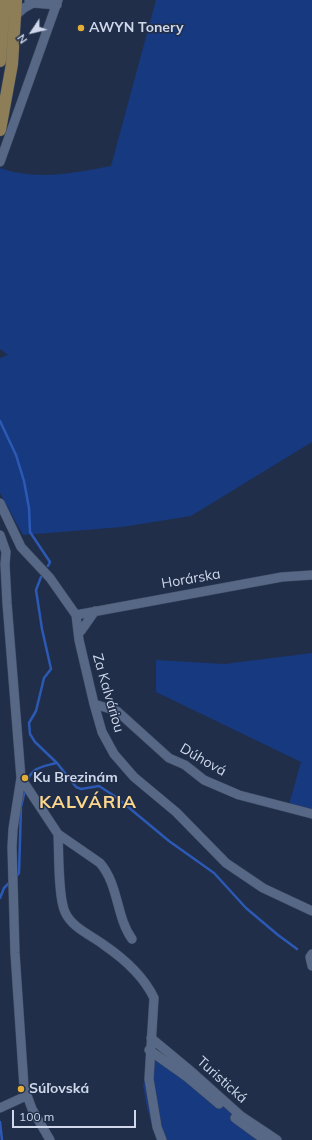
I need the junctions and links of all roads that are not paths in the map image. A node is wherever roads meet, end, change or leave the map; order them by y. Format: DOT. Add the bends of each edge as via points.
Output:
graph roads {
  1 [pos="4,0"];
  2 [pos="16,0"];
  3 [pos="31,1"];
  4 [pos="57,3"];
  5 [pos="15,16"];
  6 [pos="0,61"];
  7 [pos="0,130"];
  8 [pos="0,162"];
  9 [pos="0,503"];
  10 [pos="0,535"];
  11 [pos="21,547"];
  12 [pos="6,552"];
  13 [pos="312,575"];
  14 [pos="95,611"];
  15 [pos="76,615"];
  16 [pos="81,631"];
  17 [pos="94,704"];
  18 [pos="26,783"];
  19 [pos="312,814"];
  20 [pos="58,834"];
  21 [pos="312,911"];
  22 [pos="132,940"];
  23 [pos="312,954"];
  24 [pos="312,966"];
  25 [pos="151,1038"];
  26 [pos="149,1050"];
  27 [pos="26,1096"];
  28 [pos="2,1107"];
  29 [pos="50,1140"];
  30 [pos="162,1140"];
  31 [pos="265,1140"];
  32 [pos="277,1140"];
  1 -- 6 [label="main road"];
  2 -- 5 [label="main road"];
  3 -- 4 [label="street"];
  3 -- 5 [label="street"];
  4 -- 8 [label="street"];
  5 -- 7 [label="main road" via="12,64"];
  9 -- 11 [label="street, Za Kalváriou"];
  10 -- 12 [label="street"];
  11 -- 12 [label="street"];
  11 -- 15 [label="street, Za Kalváriou" via="50,578"];
  12 -- 18 [label="street" via="7,604"];
  13 -- 14 [label="street, Horárska" via="282,577"];
  14 -- 15 [label="street, Horárska"];
  14 -- 16 [label="street"];
  15 -- 17 [label="street, Za Kalváriou" via="79,640"];
  17 -- 19 [label="street, Dúhová" via="117,711 169,758 185,765 204,780 239,795"];
  17 -- 21 [label="street, Za Kalváriou" via="102,732 114,754 134,777 176,812 226,863 263,888"];
  18 -- 20 [label="street"];
  18 -- 27 [label="street" via="18,789 13,829 20,1036"];
  20 -- 22 [label="street" via="106,869 126,931"];
  20 -- 25 [label="street" via="64,911 75,926 105,945 149,987 154,998"];
  23 -- 24 [label="street"];
  25 -- 26 [label="street"];
  25 -- 32 [label="street, Turistická" via="241,1116"];
  26 -- 30 [label="street" via="149,1079 157,1127"];
  26 -- 31 [label="street, Turistická"];
  27 -- 28 [label="street"];
  27 -- 29 [label="street"];
}
